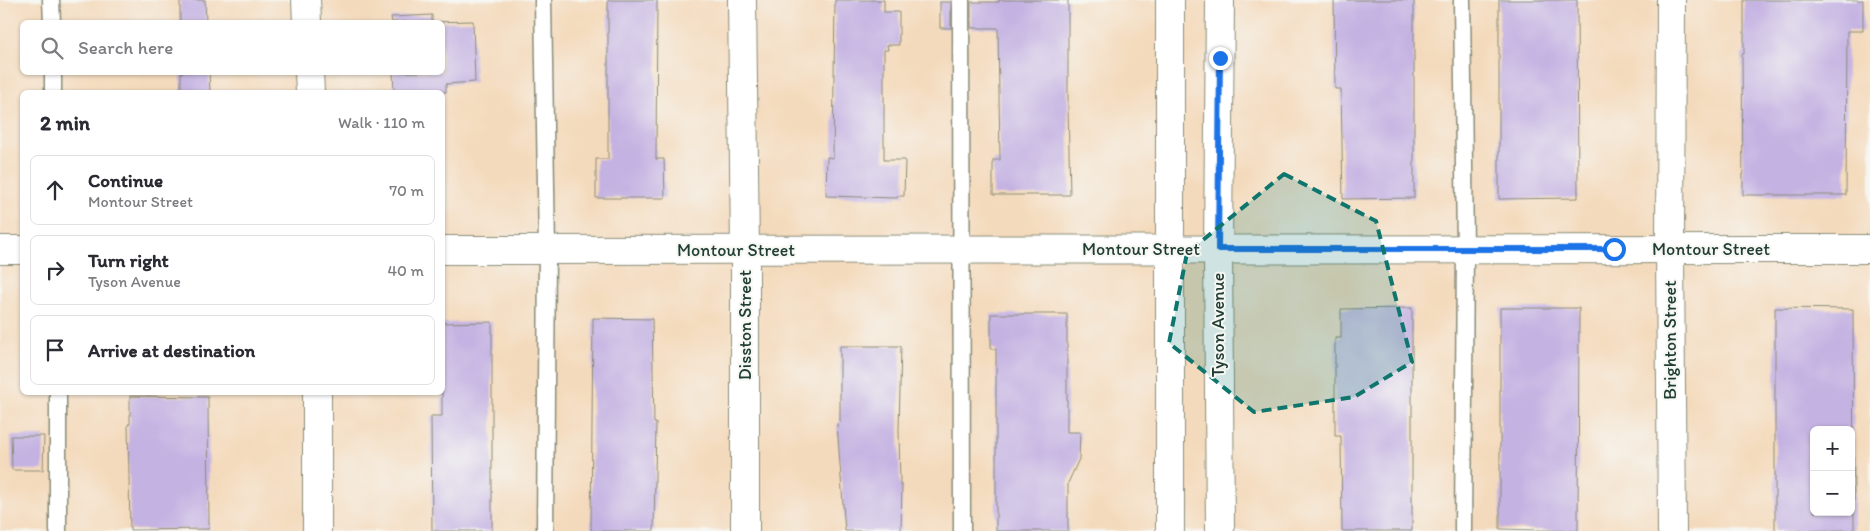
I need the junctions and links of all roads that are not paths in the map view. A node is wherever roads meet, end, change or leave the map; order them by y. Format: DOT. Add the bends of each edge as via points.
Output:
graph roads {
  1 [pos="51,0"];
  2 [pos="306,0"];
  3 [pos="543,0"];
  4 [pos="742,0"];
  5 [pos="961,0"];
  6 [pos="1170,0"];
  7 [pos="1220,0"];
  8 [pos="1462,0"];
  9 [pos="1671,0"];
  10 [pos="52,20"];
  11 [pos="307,20"];
  12 [pos="53,75"];
  13 [pos="309,75"];
  14 [pos="54,90"];
  15 [pos="310,90"];
  16 [pos="1169,249"];
  17 [pos="1218,249"];
  18 [pos="1465,249"];
  19 [pos="1670,249"];
  20 [pos="1870,249"];
  21 [pos="0,250"];
  22 [pos="20,250"];
  23 [pos="445,250"];
  24 [pos="547,250"];
  25 [pos="745,250"];
  26 [pos="961,250"];
  27 [pos="58,395"];
  28 [pos="317,395"];
  29 [pos="58,531"];
  30 [pos="317,531"];
  31 [pos="545,531"];
  32 [pos="745,531"];
  33 [pos="962,531"];
  34 [pos="1170,531"];
  35 [pos="1220,531"];
  36 [pos="1463,531"];
  37 [pos="1672,531"];
  1 -- 10 [label="lane"];
  2 -- 11 [label="street"];
  3 -- 24 [label="lane"];
  4 -- 25 [label="street, Disston Street"];
  5 -- 26 [label="lane"];
  6 -- 16 [label="street"];
  7 -- 17 [label="street, Tyson Avenue"];
  8 -- 18 [label="lane"];
  9 -- 19 [label="street, Brighton Street"];
  12 -- 14 [label="lane"];
  13 -- 15 [label="street"];
  16 -- 17 [label="street, Montour Street"];
  16 -- 26 [label="street, Montour Street"];
  16 -- 34 [label="street"];
  17 -- 18 [label="street, Montour Street"];
  17 -- 35 [label="street, Tyson Avenue"];
  18 -- 19 [label="street, Montour Street"];
  18 -- 36 [label="lane"];
  19 -- 20 [label="street, Montour Street"];
  19 -- 37 [label="street, Brighton Street"];
  21 -- 22 [label="street"];
  23 -- 24 [label="street, Montour Street"];
  24 -- 25 [label="street, Montour Street"];
  24 -- 31 [label="lane"];
  25 -- 26 [label="street, Montour Street"];
  25 -- 32 [label="street, Disston Street"];
  26 -- 33 [label="lane"];
  27 -- 29 [label="lane"];
  28 -- 30 [label="street"];
}
